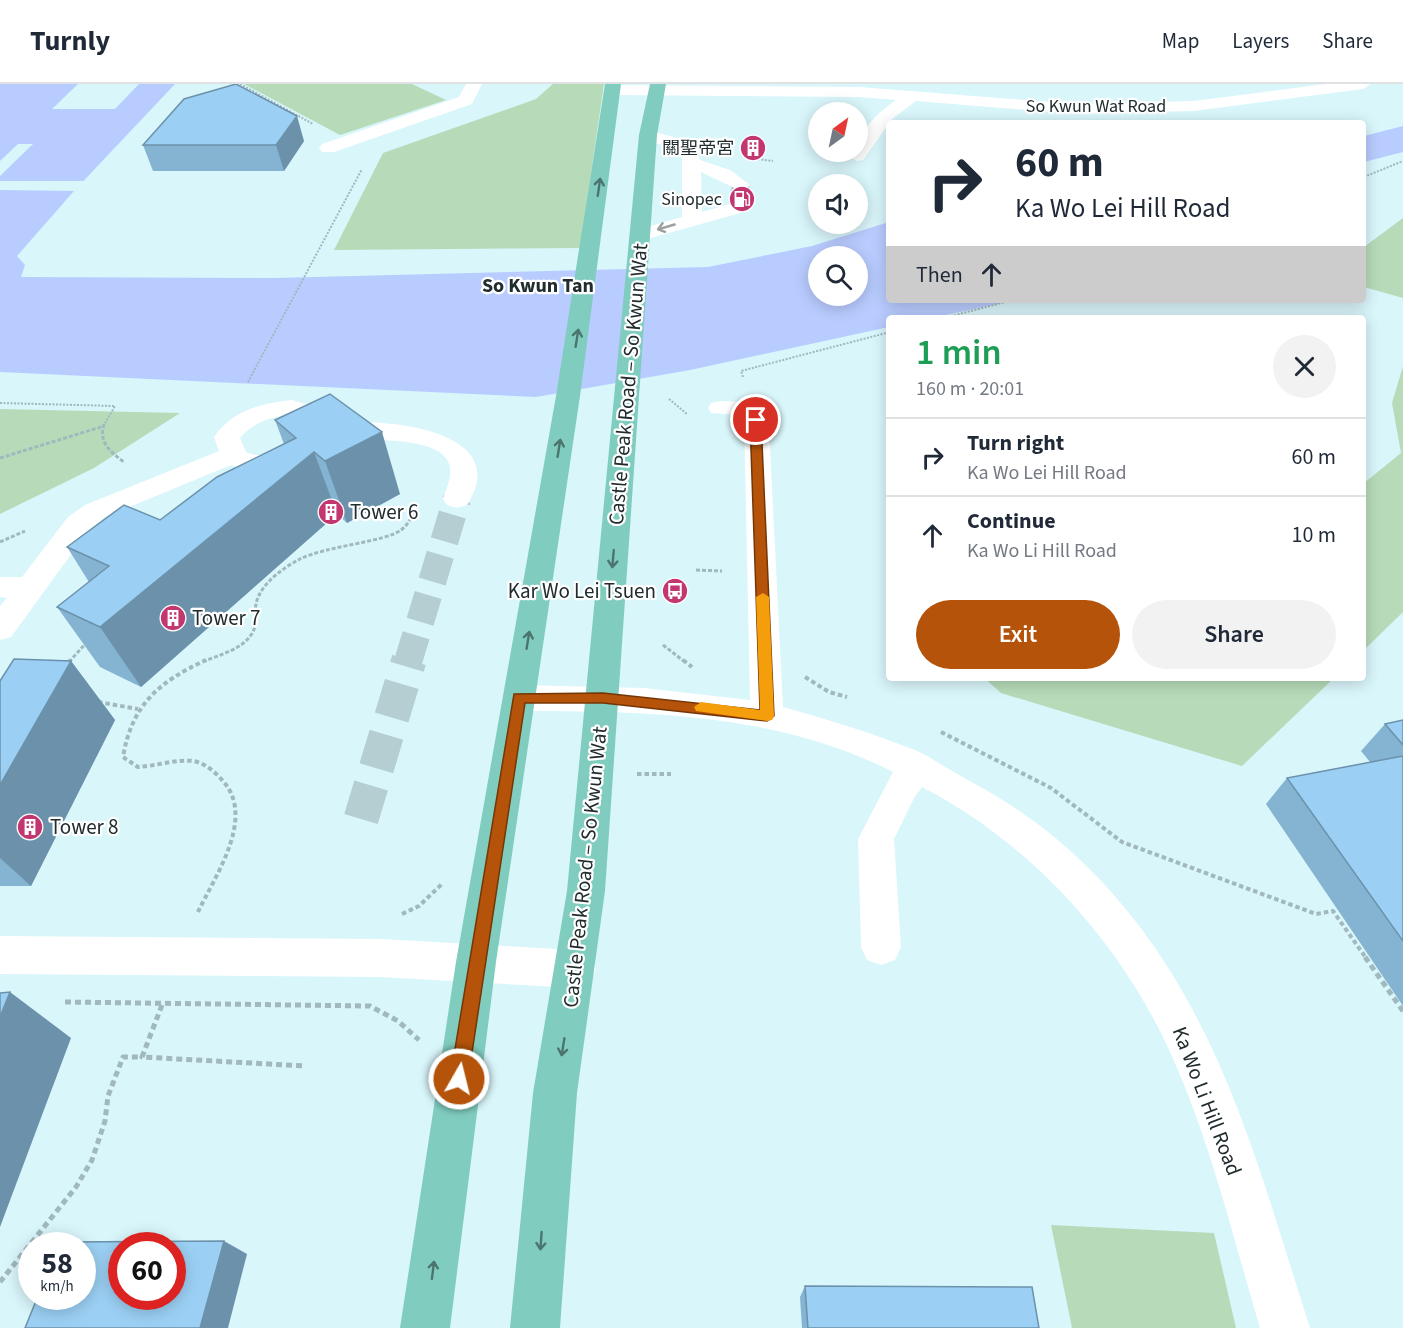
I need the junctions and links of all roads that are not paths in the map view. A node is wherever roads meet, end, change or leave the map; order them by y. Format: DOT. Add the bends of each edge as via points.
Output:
graph roads {
  1 [pos="474,84"];
  2 [pos="1363,84"];
  3 [pos="612,87"];
  4 [pos="658,87"];
  5 [pos="911,97"];
  6 [pos="648,135"];
  7 [pos="868,140"];
  8 [pos="328,147"];
  9 [pos="692,163"];
  10 [pos="692,219"];
  11 [pos="640,240"];
  12 [pos="720,408"];
  13 [pos="324,430"];
  14 [pos="233,455"];
  15 [pos="457,499"];
  16 [pos="0,586"];
  17 [pos="30,588"];
  18 [pos="0,629"];
  19 [pos="519,698"];
  20 [pos="603,698"];
  21 [pos="767,716"];
  22 [pos="918,767"];
  23 [pos="880,947"];
  24 [pos="0,955"];
  25 [pos="476,962"];
  26 [pos="576,969"];
  27 [pos="425,1328"];
  28 [pos="535,1328"];
  29 [pos="1285,1328"];
  1 -- 8 [label="street" via="465,100"];
  2 -- 5 [label="street, So Kwun Wat Road" via="1159,108 1034,107"];
  3 -- 4 [label="street, So Kwun Wat Road"];
  19 -- 3 [label="main road, one-way" via="591,245"];
  4 -- 5 [label="street, So Kwun Wat Road"];
  4 -- 6 [label="main road, Castle Peak Road – So Kwun Wat"];
  5 -- 7 [label="street" via="886,115"];
  6 -- 9 [label="street" via="678,144 691,153"];
  6 -- 11 [label="main road, Castle Peak Road – So Kwun Wat"];
  9 -- 10 [label="street"];
  9 -- 10 [label="street" via="723,174 739,197"];
  10 -- 11 [label="street, one-way"];
  11 -- 20 [label="main road, Castle Peak Road – So Kwun Wat, one-way"];
  12 -- 21 [label="street" via="756,408"];
  13 -- 14 [label="street" via="312,448 286,461 255,464"];
  13 -- 14 [label="street" via="317,415 306,410 260,412 245,419 227,437 227,447"];
  13 -- 15 [label="street" via="412,435 451,448 462,461 464,475"];
  14 -- 17 [label="street" via="95,511 78,524"];
  16 -- 17 [label="street"];
  17 -- 18 [label="street"];
  19 -- 20 [label="street, Ka Wo Li Hill Road"];
  19 -- 25 [label="main road"];
  20 -- 21 [label="street, Ka Wo Li Hill Road"];
  20 -- 26 [label="main road, Castle Peak Road – So Kwun Wat"];
  21 -- 22 [label="street, Ka Wo Li Hill Road" via="858,742"];
  22 -- 23 [label="street" via="901,788 876,839"];
  22 -- 29 [label="street, Ka Wo Li Hill Road" via="1007,821 1066,869 1123,934 1152,977 1176,1018 1212,1103"];
  24 -- 25 [label="street"];
  25 -- 26 [label="street"];
  27 -- 25 [label="main road, one-way"];
  26 -- 28 [label="main road, Castle Peak Road – So Kwun Wat, one-way" via="554,1105"];
}
